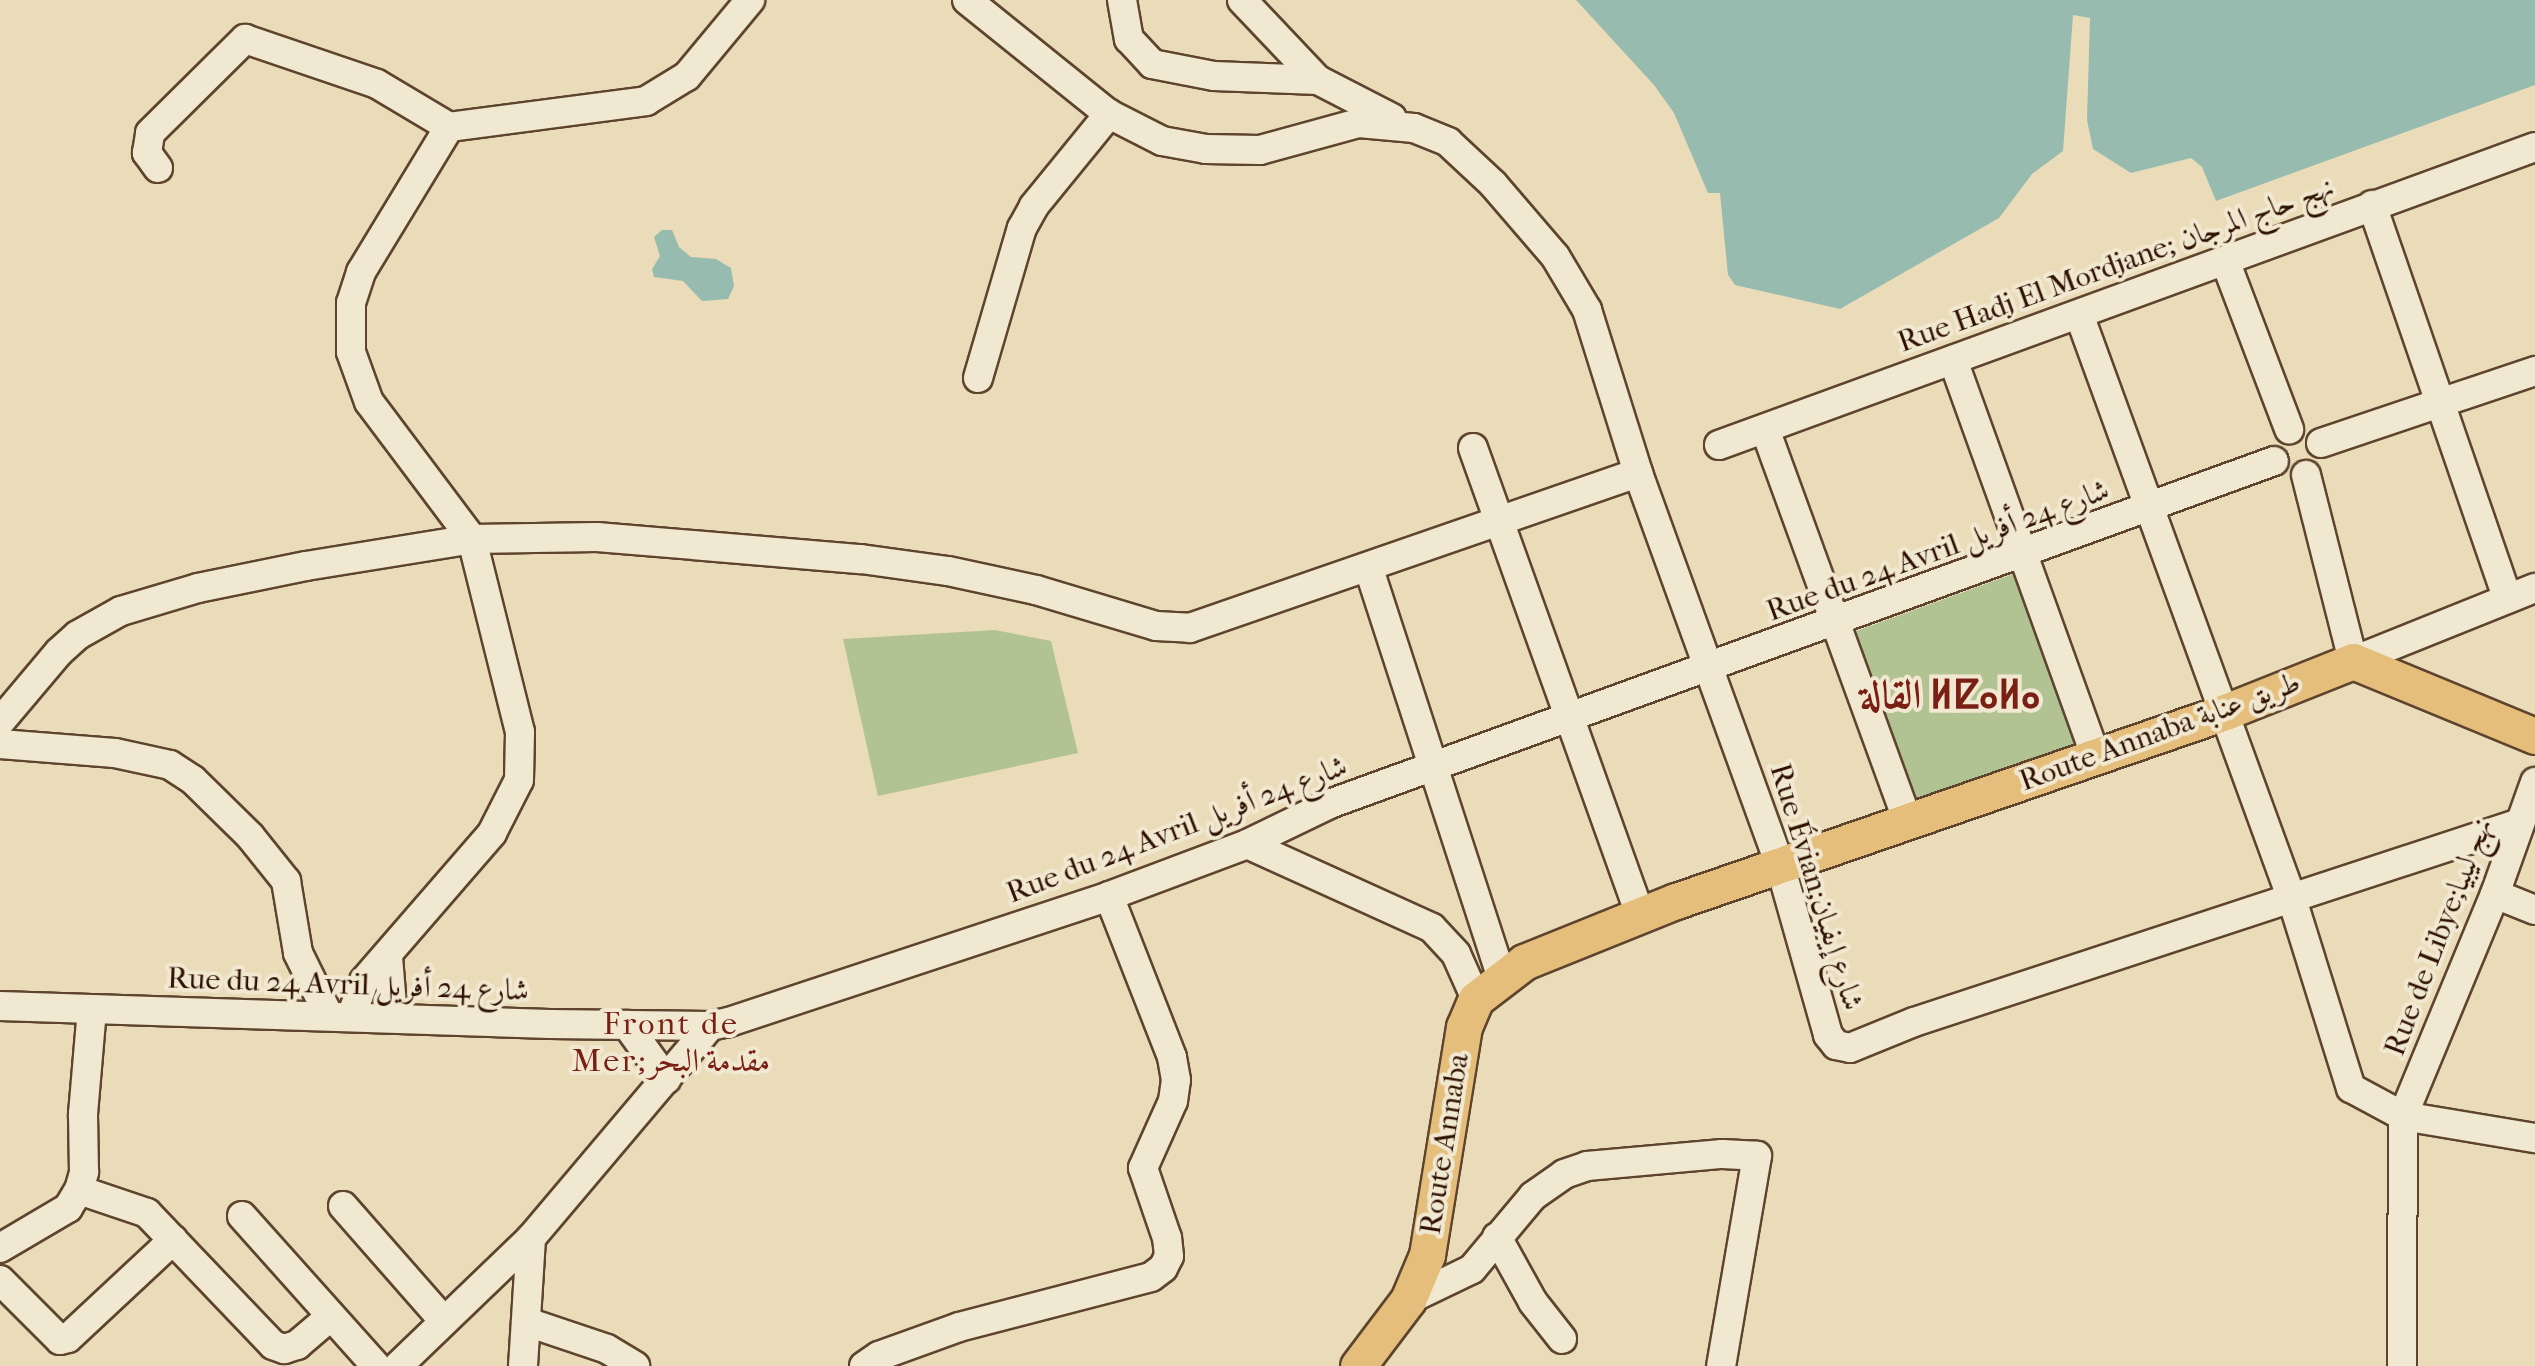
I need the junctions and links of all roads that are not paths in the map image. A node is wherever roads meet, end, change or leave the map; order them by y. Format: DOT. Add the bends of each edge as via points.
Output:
graph roads {
  1 [pos="750,0"];
  2 [pos="967,0"];
  3 [pos="1122,0"];
  4 [pos="1242,0"];
  5 [pos="1318,80"];
  6 [pos="1108,114"];
  7 [pos="449,127"];
  8 [pos="1414,128"];
  9 [pos="2532,156"];
  10 [pos="158,168"];
  11 [pos="2372,205"];
  12 [pos="2226,263"];
  13 [pos="2080,316"];
  14 [pos="1953,360"];
  15 [pos="2535,371"];
  16 [pos="978,378"];
  17 [pos="2442,400"];
  18 [pos="1765,428"];
  19 [pos="2289,428"];
  20 [pos="2321,444"];
  21 [pos="1719,445"];
  22 [pos="1473,448"];
  23 [pos="2274,460"];
  24 [pos="1638,473"];
  25 [pos="2306,476"];
  26 [pos="2150,509"];
  27 [pos="1500,522"];
  28 [pos="472,539"];
  29 [pos="2024,553"];
  30 [pos="1370,569"];
  31 [pos="2535,588"];
  32 [pos="2507,598"];
  33 [pos="1835,622"];
  34 [pos="2353,661"];
  35 [pos="1711,668"];
  36 [pos="2225,712"];
  37 [pos="1570,718"];
  38 [pos="0,722"];
  39 [pos="2535,736"];
  40 [pos="0,744"];
  41 [pos="2096,758"];
  42 [pos="1432,769"];
  43 [pos="2535,782"];
  44 [pos="1908,820"];
  45 [pos="2517,824"];
  46 [pos="1247,844"];
  47 [pos="1780,865"];
  48 [pos="2495,894"];
  49 [pos="1109,896"];
  50 [pos="2292,898"];
  51 [pos="2535,910"];
  52 [pos="1640,916"];
  53 [pos="388,958"];
  54 [pos="1489,987"];
  55 [pos="0,1006"];
  56 [pos="92,1009"];
  57 [pos="340,1016"];
  58 [pos="393,1018"];
  59 [pos="627,1025"];
  60 [pos="710,1026"];
  61 [pos="666,1079"];
  62 [pos="2403,1116"];
  63 [pos="2535,1138"];
  64 [pos="79,1190"];
  65 [pos="342,1206"];
  66 [pos="242,1216"];
  67 [pos="531,1238"];
  68 [pos="1497,1238"];
  69 [pos="173,1240"];
  70 [pos="0,1248"];
  71 [pos="0,1280"];
  72 [pos="1408,1300"];
  73 [pos="330,1317"];
  74 [pos="444,1321"];
  75 [pos="527,1322"];
  76 [pos="1562,1339"];
  77 [pos="376,1366"];
  78 [pos="398,1366"];
  79 [pos="523,1366"];
  80 [pos="635,1366"];
  81 [pos="864,1366"];
  82 [pos="1358,1366"];
  83 [pos="1720,1366"];
  84 [pos="2402,1366"];
  1 -- 7 [label="street" via="686,76 646,101"];
  2 -- 6 [label="street, Rue Évian;شارع إيفيان"];
  3 -- 5 [label="street, Rue Évian;شارع إيفيان" via="1129,39 1152,64 1252,79"];
  4 -- 5 [label="street, Rue Évian;شارع إيفيان"];
  5 -- 8 [label="street, Rue Évian;شارع إيفيان"];
  6 -- 8 [label="street, Rue Évian;شارع إيفيان" via="1162,140 1218,149 1260,150 1360,123"];
  6 -- 16 [label="street" via="1022,228"];
  7 -- 10 [label="street" via="377,84 245,39 150,133 147,153"];
  7 -- 28 [label="street" via="361,272 350,328 356,374 369,402"];
  8 -- 24 [label="street, Rue Évian;شارع إيفيان" via="1471,161 1576,287"];
  9 -- 11 [label="street, Rue Hadj El Mordjane; نهج حاج المرجان"];
  11 -- 12 [label="street, Rue Hadj El Mordjane; نهج حاج المرجان"];
  11 -- 17 [label="street"];
  12 -- 13 [label="street, Rue Hadj El Mordjane; نهج حاج المرجان"];
  12 -- 19 [label="street"];
  13 -- 14 [label="street, Rue Hadj El Mordjane; نهج حاج المرجان"];
  13 -- 26 [label="street"];
  14 -- 18 [label="street, Rue Hadj El Mordjane; نهج حاج المرجان"];
  14 -- 29 [label="street"];
  15 -- 17 [label="street"];
  17 -- 20 [label="street"];
  17 -- 32 [label="street"];
  18 -- 21 [label="street, Rue Hadj El Mordjane; نهج حاج المرجان"];
  18 -- 33 [label="street"];
  19 -- 20 [label="street" via="2312,431"];
  19 -- 23 [label="street" via="2277,438"];
  20 -- 25 [label="street" via="2322,459"];
  22 -- 27 [label="street"];
  23 -- 25 [label="street" via="2284,473"];
  23 -- 26 [label="street, Rue du 24 Avril شارع 24 أفريل"];
  24 -- 27 [label="street"];
  24 -- 35 [label="street, Rue Évian;شارع إيفيان"];
  25 -- 34 [label="street"];
  26 -- 29 [label="street, Rue du 24 Avril شارع 24 أفريل"];
  26 -- 36 [label="street"];
  27 -- 30 [label="street"];
  27 -- 37 [label="street"];
  28 -- 30 [label="street" via="597,538 861,559 1036,590 1176,628 1245,613"];
  28 -- 38 [label="street" via="306,566 132,607 78,635"];
  28 -- 53 [label="street" via="520,732 519,780 492,833"];
  29 -- 33 [label="street, Rue du 24 Avril شارع 24 أفريل"];
  29 -- 41 [label="street"];
  30 -- 42 [label="street"];
  31 -- 32 [label="street"];
  32 -- 34 [label="street"];
  33 -- 35 [label="street, Rue du 24 Avril شارع 24 أفريل"];
  33 -- 44 [label="street"];
  34 -- 36 [label="main road, Route Annaba طريق عنابة"];
  34 -- 39 [label="main road"];
  35 -- 37 [label="street, Rue du 24 Avril شارع 24 أفريل"];
  35 -- 47 [label="street, Rue Évian;شارع إيفيان"];
  36 -- 41 [label="main road, Route Annaba طريق عنابة"];
  36 -- 50 [label="street"];
  37 -- 42 [label="street, Rue du 24 Avril شارع 24 أفريل"];
  37 -- 52 [label="street"];
  40 -- 57 [label="street" via="126,755 170,765 194,780 286,881 298,953"];
  41 -- 44 [label="main road, Route Annaba طريق عنابة"];
  42 -- 46 [label="street, Rue du 24 Avril شارع 24 أفريل" via="1332,803"];
  42 -- 54 [label="street"];
  43 -- 45 [label="street, Rue de Libye;نهج ليبيا"];
  44 -- 47 [label="main road, Route Annaba طريق عنابة"];
  45 -- 48 [label="street, Rue de Libye;نهج ليبيا"];
  45 -- 50 [label="street, Rue Évian;شارع إيفيان"];
  46 -- 49 [label="street, Rue du 24 Avril شارع 24 أفريل"];
  46 -- 54 [label="street" via="1432,928"];
  47 -- 50 [label="street, Rue Évian;شارع إيفيان" via="1828,1035 1850,1048"];
  47 -- 52 [label="main road"];
  48 -- 51 [label="street"];
  48 -- 62 [label="street, Rue de Libye;نهج ليبيا"];
  49 -- 60 [label="street, Rue du 24 Avril شارع 24 أفريل"];
  49 -- 81 [label="street" via="1176,1080 1143,1168 1169,1256 1151,1276 959,1326"];
  50 -- 62 [label="street" via="2351,1088"];
  52 -- 54 [label="main road"];
  53 -- 57 [label="street"];
  53 -- 58 [label="street"];
  54 -- 72 [label="main road, Route Annaba" via="1455,1063 1431,1240"];
  55 -- 56 [label="street, Rue du 24 Avril شارع 24 أفريل"];
  56 -- 57 [label="street, Rue du 24 Avril شارع 24 أفريل"];
  56 -- 64 [label="street"];
  57 -- 58 [label="street, Rue du 24 Avril شارع 24 أفريل"];
  58 -- 59 [label="street, Rue du 24 Avril شارع 24 أفريل"];
  59 -- 60 [label="street, Rue du 24 Avril شارع 24 أفريل"];
  59 -- 61 [label="street"];
  60 -- 61 [label="street"];
  61 -- 67 [label="street"];
  62 -- 63 [label="street"];
  62 -- 84 [label="street"];
  64 -- 69 [label="street" via="139,1208"];
  64 -- 70 [label="street" via="68,1208"];
  65 -- 74 [label="street"];
  66 -- 73 [label="street" via="288,1261"];
  67 -- 74 [label="street"];
  67 -- 75 [label="street"];
  68 -- 72 [label="street" via="1472,1269"];
  68 -- 76 [label="street"];
  68 -- 83 [label="street" via="1532,1196 1587,1166 1757,1156"];
  69 -- 71 [label="street" via="60,1340"];
  69 -- 73 [label="street" via="273,1346 296,1344"];
  72 -- 82 [label="main road, Route Annaba"];
  73 -- 77 [label="street"];
  74 -- 78 [label="street"];
  75 -- 79 [label="street"];
  75 -- 80 [label="street" via="607,1349"];
}
